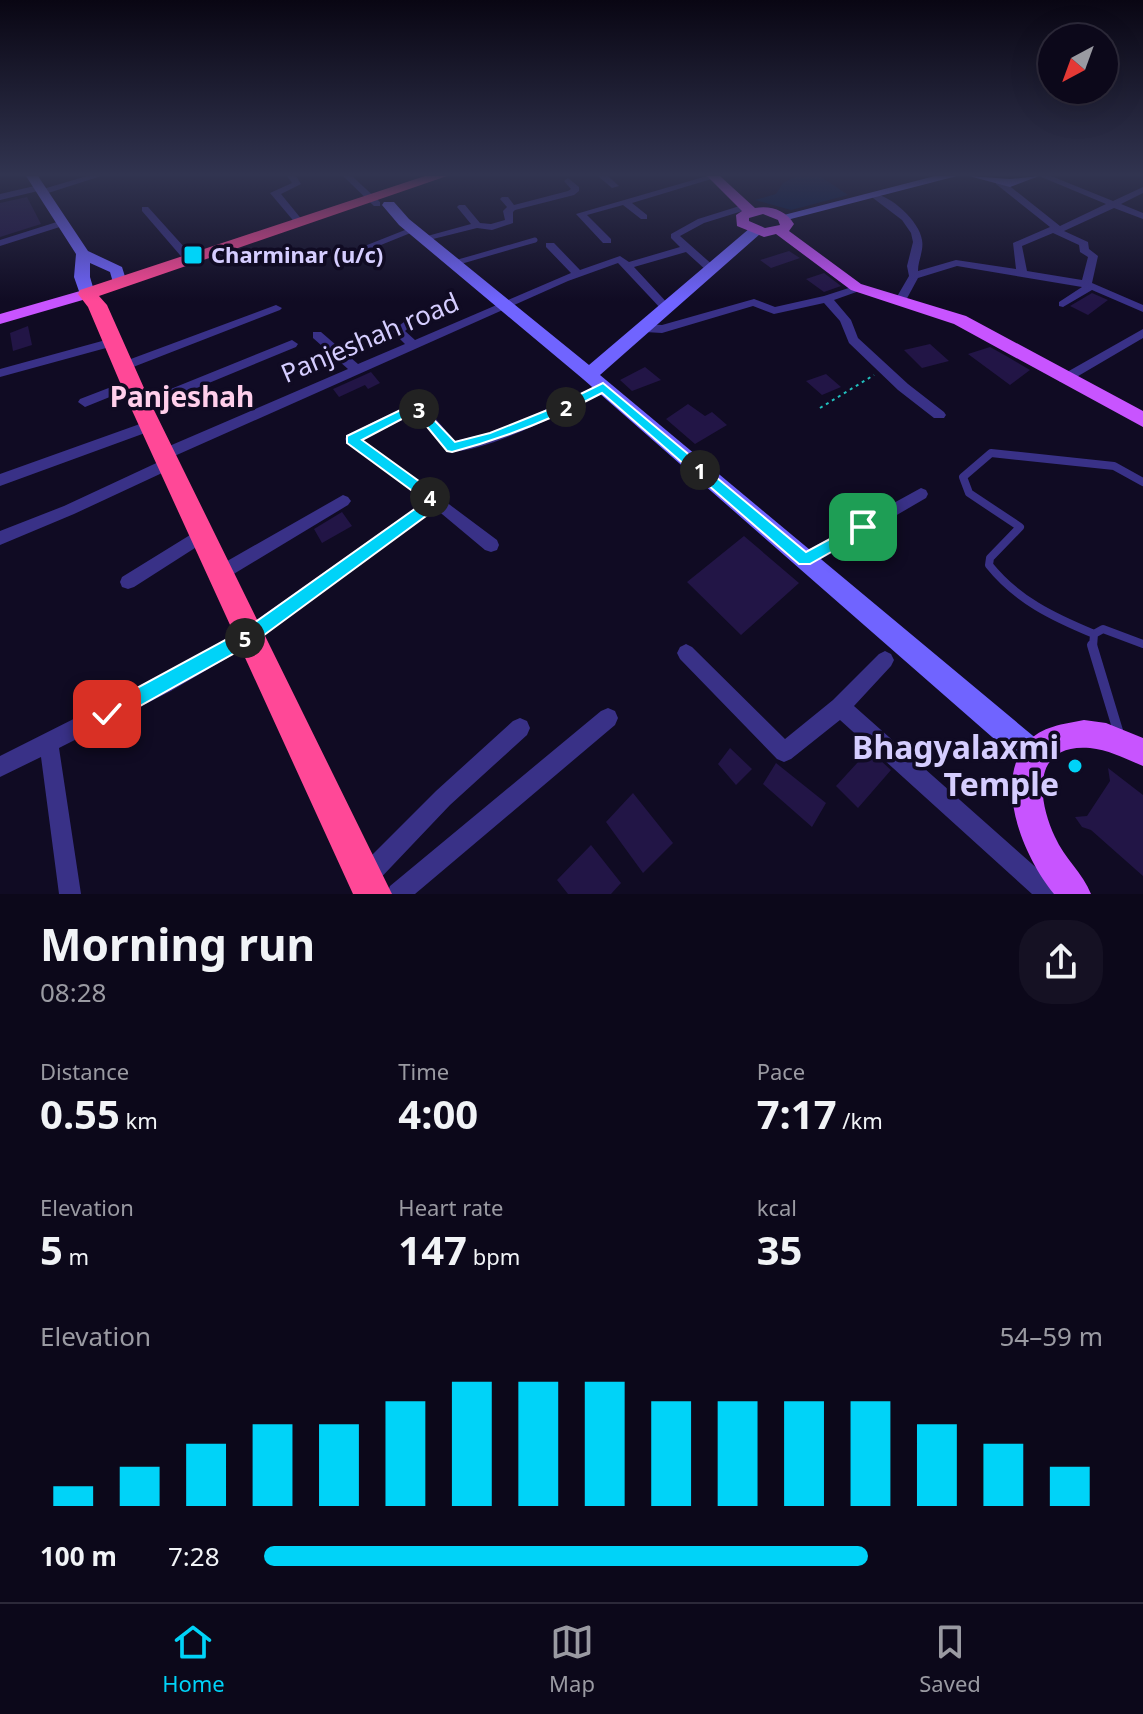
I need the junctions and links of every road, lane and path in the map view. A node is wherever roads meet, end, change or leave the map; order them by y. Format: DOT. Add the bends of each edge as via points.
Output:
graph roads {
  1 [pos="60,218"];
  2 [pos="153,218"];
  3 [pos="296,218"];
  4 [pos="316,218"];
  5 [pos="398,218"];
  6 [pos="471,218"];
  7 [pos="508,218"];
  8 [pos="585,218"];
  9 [pos="721,218"];
  10 [pos="742,218"];
  11 [pos="773,218"];
  12 [pos="802,218"];
  13 [pos="905,218"];
  14 [pos="1044,218"];
  15 [pos="1086,218"];
  16 [pos="63,223"];
  17 [pos="300,223"];
  18 [pos="781,224"];
  19 [pos="477,225"];
  20 [pos="1055,230"];
  21 [pos="755,231"];
  22 [pos="419,234"];
  23 [pos="535,240"];
  24 [pos="607,241"];
  25 [pos="0,243"];
  26 [pos="550,245"];
  27 [pos="687,248"];
  28 [pos="352,253"];
  29 [pos="83,254"];
  30 [pos="190,260"];
  31 [pos="455,263"];
  32 [pos="627,266"];
  33 [pos="711,269"];
  34 [pos="1022,272"];
  35 [pos="577,273"];
  36 [pos="914,276"];
  37 [pos="119,283"];
  38 [pos="1090,285"];
  39 [pos="858,288"];
  40 [pos="87,299"];
  41 [pos="827,299"];
  42 [pos="901,300"];
  43 [pos="1063,304"];
  44 [pos="506,305"];
  45 [pos="276,308"];
  46 [pos="667,309"];
  47 [pos="1143,309"];
  48 [pos="0,321"];
  49 [pos="408,323"];
  50 [pos="645,328"];
  51 [pos="1143,333"];
  52 [pos="317,335"];
  53 [pos="292,344"];
  54 [pos="414,345"];
  55 [pos="884,369"];
  56 [pos="357,370"];
  57 [pos="0,373"];
  58 [pos="1064,379"];
  59 [pos="596,381"];
  60 [pos="132,385"];
  61 [pos="85,402"];
  62 [pos="820,408"];
  63 [pos="939,415"];
  64 [pos="1143,420"];
  65 [pos="168,458"];
  66 [pos="0,480"];
  67 [pos="1143,482"];
  68 [pos="921,494"];
  69 [pos="343,501"];
  70 [pos="436,501"];
  71 [pos="203,534"];
  72 [pos="0,538"];
  73 [pos="491,545"];
  74 [pos="805,560"];
  75 [pos="221,573"];
  76 [pos="128,582"];
  77 [pos="1094,634"];
  78 [pos="250,635"];
  79 [pos="1143,644"];
  80 [pos="686,653"];
  81 [pos="885,660"];
  82 [pos="840,707"];
  83 [pos="608,718"];
  84 [pos="520,728"];
  85 [pos="49,745"];
  86 [pos="1136,745"];
  87 [pos="1034,755"];
  88 [pos="0,767"];
  89 [pos="1044,853"];
  90 [pos="369,886"];
  91 [pos="70,894"];
  92 [pos="398,894"];
  93 [pos="1051,894"];
  94 [pos="1075,894"];
  1 -- 16 [label="street"];
  2 -- 30 [label="street"];
  3 -- 17 [label="street"];
  4 -- 17 [label="highway"];
  5 -- 22 [label="street"];
  6 -- 19 [label="street"];
  7 -- 19 [label="street" via="492,227"];
  8 -- 24 [label="street"];
  9 -- 27 [label="street" via="677,232 674,236"];
  10 -- 21 [label="main road"];
  11 -- 18 [label="main road"];
  12 -- 18 [label="street"];
  13 -- 36 [label="street" via="918,247 911,268"];
  14 -- 20 [label="street"];
  15 -- 20 [label="street"];
  16 -- 25 [label="street"];
  16 -- 29 [label="street"];
  17 -- 30 [label="highway"];
  18 -- 21 [label="main road"];
  18 -- 39 [label="main road"];
  19 -- 22 [label="street"];
  20 -- 34 [label="street" via="1017,245"];
  20 -- 38 [label="street" via="1084,244 1093,256"];
  21 -- 33 [label="street"];
  22 -- 28 [label="street"];
  22 -- 31 [label="street"];
  23 -- 31 [label="lane"];
  26 -- 35 [label="street"];
  27 -- 32 [label="street"];
  27 -- 33 [label="street"];
  29 -- 37 [label="street" via="117,270"];
  29 -- 40 [label="street"];
  30 -- 37 [label="highway"];
  31 -- 44 [label="street"];
  32 -- 35 [label="street, Panjeshah road" via="620,259"];
  32 -- 46 [label="street"];
  33 -- 46 [label="street"];
  34 -- 36 [label="street" via="956,263"];
  34 -- 38 [label="street"];
  35 -- 44 [label="street, Panjeshah road"];
  36 -- 42 [label="street"];
  37 -- 40 [label="highway"];
  38 -- 43 [label="street"];
  38 -- 47 [label="street"];
  39 -- 41 [label="street"];
  39 -- 42 [label="main road"];
  40 -- 48 [label="main road"];
  40 -- 60 [label="highway"];
  41 -- 50 [label="street" via="774,311 754,302 662,329"];
  41 -- 55 [label="street" via="853,340"];
  42 -- 58 [label="main road" via="960,320"];
  44 -- 54 [label="street, Panjeshah road"];
  44 -- 59 [label="street"];
  45 -- 60 [label="street"];
  46 -- 50 [label="street"];
  49 -- 54 [label="street" via="398,331"];
  50 -- 59 [label="street"];
  51 -- 58 [label="street"];
  52 -- 56 [label="street"];
  53 -- 60 [label="street"];
  54 -- 56 [label="street, Panjeshah road"];
  55 -- 62 [label="path"];
  55 -- 63 [label="street"];
  56 -- 65 [label="street, Panjeshah road"];
  57 -- 60 [label="street"];
  58 -- 64 [label="main road"];
  59 -- 70 [label="street" via="555,412 468,444 452,447 417,406 352,439"];
  59 -- 74 [label="street"];
  60 -- 61 [label="street"];
  60 -- 65 [label="highway"];
  60 -- 66 [label="street"];
  65 -- 71 [label="highway"];
  65 -- 72 [label="street, Panjeshah road" via="69,510"];
  67 -- 77 [label="lane" via="1114,466 991,453 963,477 969,493 1020,527 990,558 999,580 1030,605"];
  68 -- 74 [label="street"];
  69 -- 75 [label="street"];
  70 -- 73 [label="street"];
  70 -- 78 [label="street"];
  71 -- 75 [label="highway"];
  71 -- 76 [label="street"];
  74 -- 87 [label="street"];
  75 -- 78 [label="highway"];
  77 -- 79 [label="lane" via="1103,629"];
  77 -- 86 [label="lane" via="1107,701"];
  78 -- 85 [label="street"];
  78 -- 90 [label="highway"];
  80 -- 82 [label="street" via="784,752"];
  81 -- 82 [label="street"];
  82 -- 93 [label="street"];
  83 -- 92 [label="street"];
  84 -- 90 [label="street" via="443,798"];
  85 -- 88 [label="street"];
  85 -- 91 [label="street"];
  86 -- 87 [label="main road" via="1087,733 1053,739"];
  87 -- 89 [label="main road" via="1027,772 1027,804"];
  89 -- 93 [label="main road"];
  89 -- 94 [label="main road"];
}
